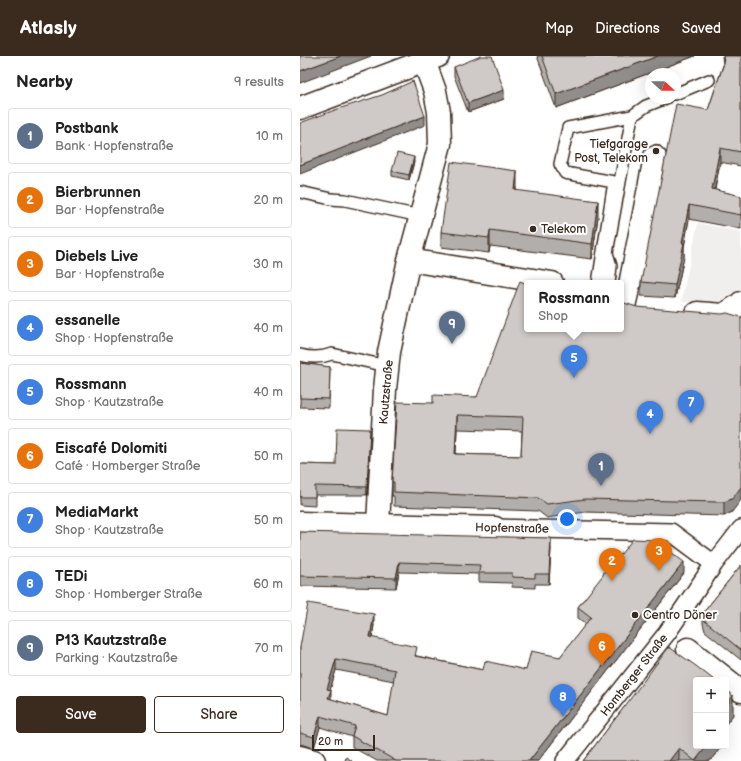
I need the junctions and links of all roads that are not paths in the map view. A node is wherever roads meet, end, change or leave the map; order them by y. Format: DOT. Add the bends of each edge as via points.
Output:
graph roads {
  1 [pos="431,59"];
  2 [pos="710,80"];
  3 [pos="681,92"];
  4 [pos="651,104"];
  5 [pos="300,108"];
  6 [pos="632,116"];
  7 [pos="300,192"];
  8 [pos="420,216"];
  9 [pos="409,260"];
  10 [pos="534,280"];
  11 [pos="598,280"];
  12 [pos="609,280"];
  13 [pos="741,303"];
  14 [pos="629,305"];
  15 [pos="677,311"];
  16 [pos="300,355"];
  17 [pos="387,366"];
  18 [pos="300,523"];
  19 [pos="378,525"];
  20 [pos="495,528"];
  21 [pos="741,529"];
  22 [pos="714,564"];
  23 [pos="667,633"];
  24 [pos="688,649"];
  25 [pos="741,691"];
  26 [pos="300,757"];
  27 [pos="314,761"];
  28 [pos="565,761"];
  1 -- 5 [label="street"];
  1 -- 8 [label="street, Kautzstraße" via="439,112 440,144"];
  2 -- 3 [label="lane"];
  4 -- 6 [label="lane"];
  6 -- 11 [label="lane" via="568,128 560,164 565,173 614,182"];
  6 -- 12 [label="lane" via="607,253 611,266"];
  7 -- 8 [label="lane"];
  8 -- 9 [label="street, Kautzstraße"];
  9 -- 10 [label="street"];
  9 -- 17 [label="street, Kautzstraße"];
  13 -- 15 [label="street" via="723,315"];
  14 -- 14 [label="lane" via="640,266 660,155 656,151 650,154"];
  16 -- 17 [label="lane" via="311,358 332,354"];
  17 -- 19 [label="street, Kautzstraße"];
  18 -- 19 [label="street, Hopfenstraße"];
  19 -- 20 [label="street, Hopfenstraße"];
  20 -- 22 [label="street, Hopfenstraße" via="671,532"];
  21 -- 22 [label="street, Homberger Straße"];
  22 -- 23 [label="street, Homberger Straße"];
  23 -- 24 [label="street"];
  23 -- 28 [label="street, Homberger Straße"];
  24 -- 25 [label="street"];
  26 -- 27 [label="street"];
}
